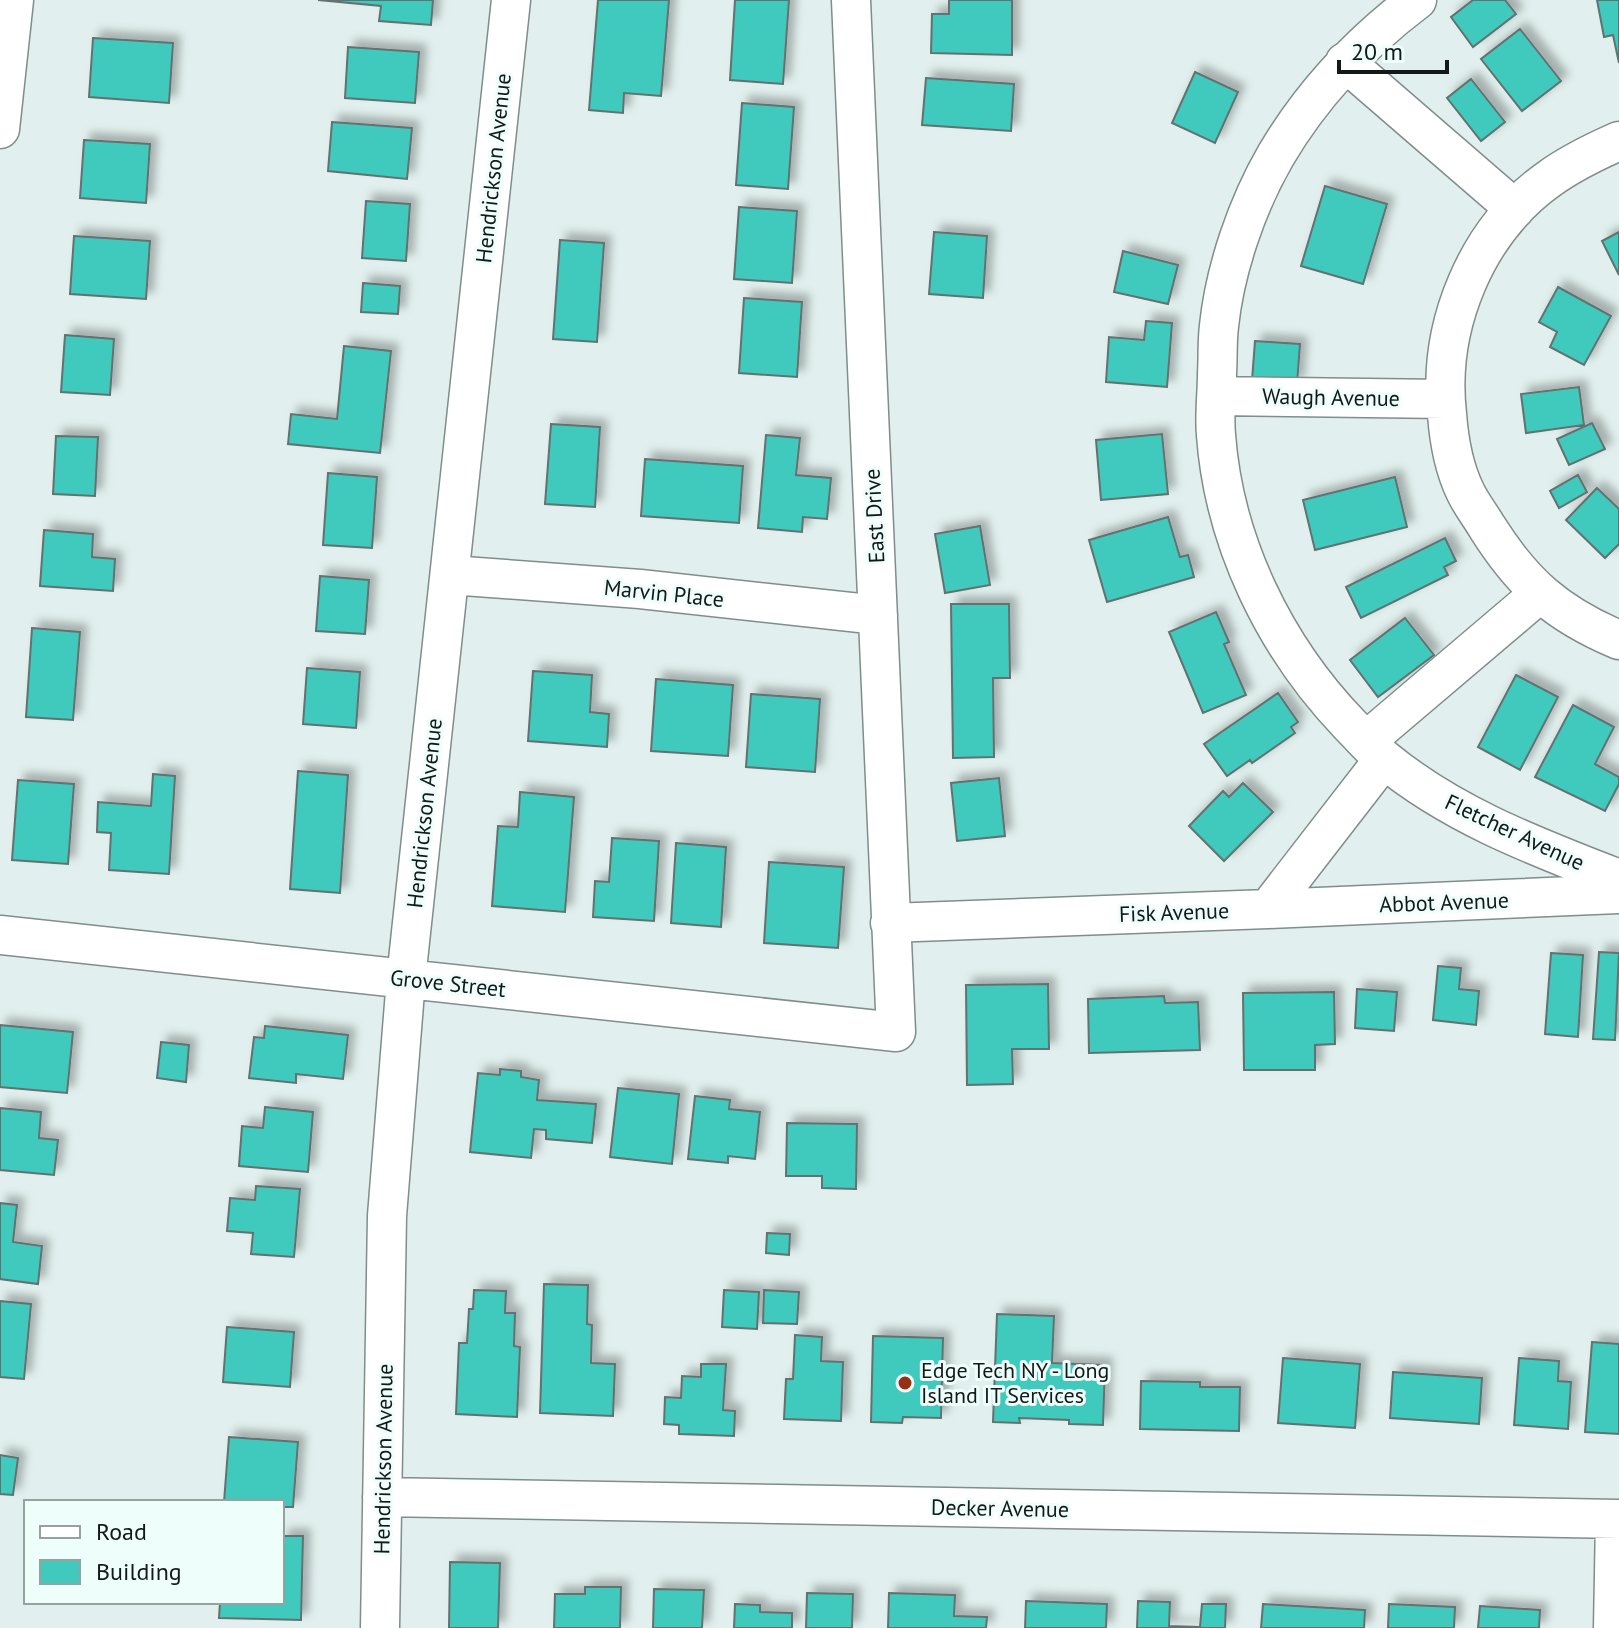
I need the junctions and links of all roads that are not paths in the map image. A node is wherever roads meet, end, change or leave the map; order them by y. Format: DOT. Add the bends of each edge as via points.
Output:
graph roads {
  1 [pos="14,0"];
  2 [pos="511,0"];
  3 [pos="851,0"];
  4 [pos="1417,0"];
  5 [pos="1345,62"];
  6 [pos="0,129"];
  7 [pos="1619,141"];
  8 [pos="1515,209"];
  9 [pos="1217,396"];
  10 [pos="1445,399"];
  11 [pos="450,575"];
  12 [pos="1539,594"];
  13 [pos="878,615"];
  14 [pos="1619,640"];
  15 [pos="1375,750"];
  16 [pos="1619,879"];
  17 [pos="1619,894"];
  18 [pos="1268,909"];
  19 [pos="890,923"];
  20 [pos="0,935"];
  21 [pos="406,979"];
  22 [pos="896,1032"];
  23 [pos="382,1497"];
  24 [pos="1617,1519"];
  25 [pos="380,1628"];
  26 [pos="1613,1628"];
  1 -- 6 [label="street"];
  2 -- 11 [label="street, Hendrickson Avenue"];
  3 -- 13 [label="street, East Drive"];
  4 -- 5 [label="street, Fletcher Avenue"];
  5 -- 8 [label="street"];
  5 -- 9 [label="street, Fletcher Avenue" via="1275,157 1250,211 1219,325"];
  7 -- 8 [label="street" via="1547,180"];
  8 -- 10 [label="street" via="1467,281 1452,323 1444,366"];
  9 -- 10 [label="street, Waugh Avenue"];
  9 -- 15 [label="street, Fletcher Avenue" via="1222,482 1234,529 1271,620 1326,700"];
  10 -- 12 [label="street" via="1451,453 1465,491 1506,557"];
  11 -- 13 [label="street, Marvin Place"];
  11 -- 21 [label="street, Hendrickson Avenue"];
  12 -- 14 [label="street" via="1584,625"];
  12 -- 15 [label="street"];
  13 -- 19 [label="street, East Drive"];
  15 -- 16 [label="street, Fletcher Avenue" via="1460,812"];
  15 -- 18 [label="street"];
  17 -- 18 [label="street, Abbot Avenue"];
  18 -- 19 [label="street, Fisk Avenue"];
  19 -- 22 [label="street, East Drive"];
  20 -- 21 [label="street, Grove Street"];
  21 -- 22 [label="street, Grove Street"];
  21 -- 23 [label="street, Hendrickson Avenue" via="387,1216"];
  23 -- 24 [label="street, Decker Avenue"];
  23 -- 25 [label="street, Hendrickson Avenue"];
  24 -- 26 [label="street"];
}
